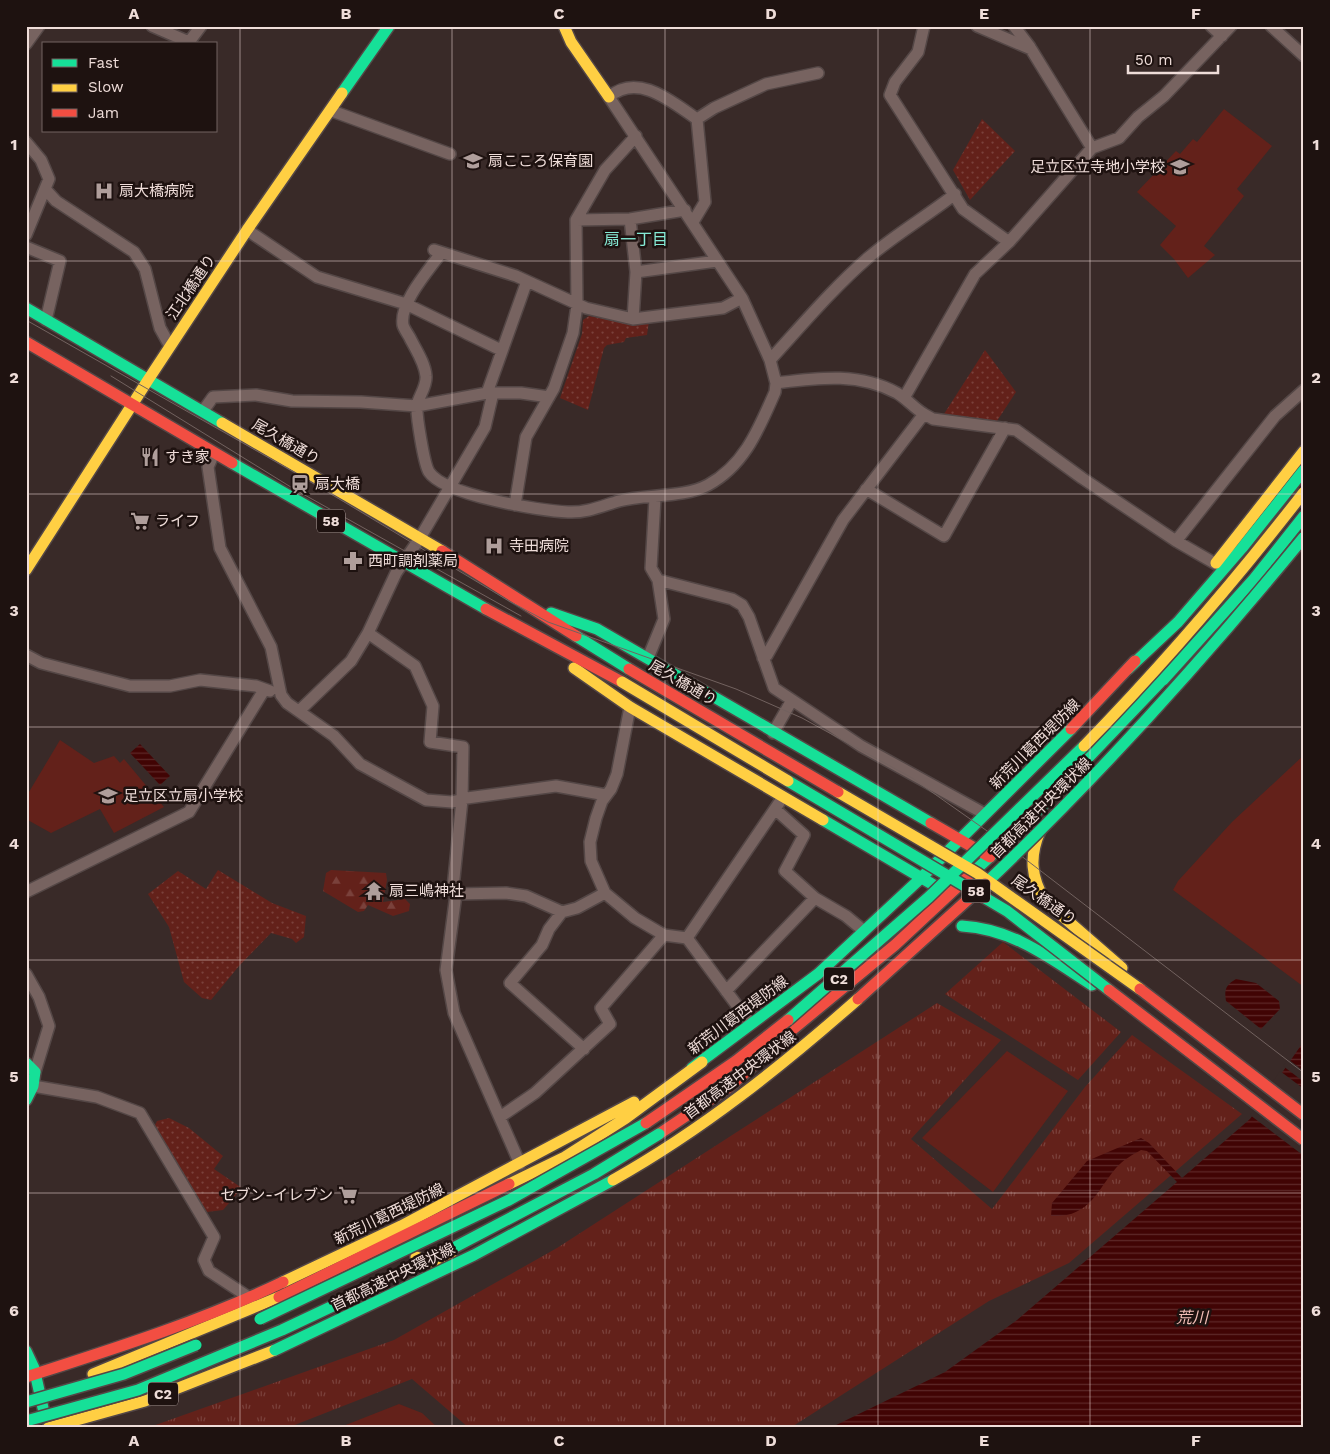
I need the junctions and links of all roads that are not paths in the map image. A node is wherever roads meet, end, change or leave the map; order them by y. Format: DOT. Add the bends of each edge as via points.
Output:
graph roads {
  1 [pos="39,26"];
  2 [pos="152,26"];
  3 [pos="201,26"];
  4 [pos="389,26"];
  5 [pos="564,26"];
  6 [pos="924,26"];
  7 [pos="977,26"];
  8 [pos="1014,26"];
  9 [pos="1211,26"];
  10 [pos="1231,26"];
  11 [pos="1271,26"];
  12 [pos="1222,36"];
  13 [pos="26,44"];
  14 [pos="1032,49"];
  15 [pos="1304,56"];
  16 [pos="818,72"];
  17 [pos="609,96"];
  18 [pos="332,111"];
  19 [pos="697,119"];
  20 [pos="636,136"];
  21 [pos="26,142"];
  22 [pos="1092,148"];
  23 [pos="450,154"];
  24 [pos="46,190"];
  25 [pos="956,194"];
  26 [pos="685,210"];
  27 [pos="630,219"];
  28 [pos="576,220"];
  29 [pos="693,222"];
  30 [pos="247,230"];
  31 [pos="26,236"];
  32 [pos="1009,242"];
  33 [pos="26,247"];
  34 [pos="717,260"];
  35 [pos="636,272"];
  36 [pos="527,281"];
  37 [pos="742,298"];
  38 [pos="406,304"];
  39 [pos="577,305"];
  40 [pos="26,308"];
  41 [pos="633,318"];
  42 [pos="46,320"];
  43 [pos="26,342"];
  44 [pos="170,346"];
  45 [pos="501,350"];
  46 [pos="770,360"];
  47 [pos="148,380"];
  48 [pos="776,383"];
  49 [pos="1304,390"];
  50 [pos="490,393"];
  51 [pos="549,397"];
  52 [pos="904,398"];
  53 [pos="132,406"];
  54 [pos="417,406"];
  55 [pos="203,411"];
  56 [pos="924,414"];
  57 [pos="1006,428"];
  58 [pos="1304,451"];
  59 [pos="214,453"];
  60 [pos="1304,470"];
  61 [pos="450,488"];
  62 [pos="866,489"];
  63 [pos="1304,492"];
  64 [pos="655,498"];
  65 [pos="515,505"];
  66 [pos="1304,506"];
  67 [pos="1304,516"];
  68 [pos="1304,525"];
  69 [pos="1304,537"];
  70 [pos="420,538"];
  71 [pos="1176,541"];
  72 [pos="402,563"];
  73 [pos="1216,564"];
  74 [pos="26,570"];
  75 [pos="1254,579"];
  76 [pos="658,580"];
  77 [pos="531,607"];
  78 [pos="368,633"];
  79 [pos="531,636"];
  80 [pos="1212,639"];
  81 [pos="26,655"];
  82 [pos="648,658"];
  83 [pos="763,658"];
  84 [pos="1128,669"];
  85 [pos="1163,680"];
  86 [pos="264,690"];
  87 [pos="281,695"];
  88 [pos="792,700"];
  89 [pos="630,707"];
  90 [pos="299,711"];
  91 [pos="773,732"];
  92 [pos="606,795"];
  93 [pos="783,797"];
  94 [pos="462,800"];
  95 [pos="775,809"];
  96 [pos="985,814"];
  97 [pos="960,839"];
  98 [pos="990,857"];
  99 [pos="921,878"];
  100 [pos="26,892"];
  101 [pos="605,893"];
  102 [pos="456,894"];
  103 [pos="949,894"];
  104 [pos="815,898"];
  105 [pos="562,912"];
  106 [pos="864,931"];
  107 [pos="664,934"];
  108 [pos="687,938"];
  109 [pos="26,974"];
  110 [pos="726,991"];
  111 [pos="1148,994"];
  112 [pos="1135,1008"];
  113 [pos="750,1023"];
  114 [pos="779,1042"];
  115 [pos="584,1049"];
  116 [pos="702,1062"];
  117 [pos="26,1063"];
  118 [pos="770,1066"];
  119 [pos="35,1072"];
  120 [pos="33,1086"];
  121 [pos="729,1087"];
  122 [pos="26,1100"];
  123 [pos="1304,1115"];
  124 [pos="500,1117"];
  125 [pos="1304,1140"];
  126 [pos="520,1164"];
  127 [pos="416,1257"];
  128 [pos="412,1269"];
  129 [pos="369,1289"];
  130 [pos="250,1298"];
  131 [pos="251,1323"];
  132 [pos="26,1351"];
  133 [pos="31,1376"];
  134 [pos="65,1384"];
  135 [pos="26,1393"];
  136 [pos="26,1402"];
  137 [pos="43,1408"];
  138 [pos="26,1412"];
  139 [pos="26,1421"];
  140 [pos="28,1428"];
  141 [pos="48,1428"];
  1 -- 13 [label="street"];
  2 -- 3 [label="street" via="189,42"];
  4 -- 18 [label="main road, 江北橋通り"];
  5 -- 17 [label="main road" via="570,42"];
  6 -- 25 [label="street" via="918,52 895,82 890,95"];
  7 -- 14 [label="street"];
  8 -- 14 [label="street"];
  9 -- 12 [label="street"];
  10 -- 12 [label="street"];
  11 -- 15 [label="street"];
  12 -- 22 [label="street" via="1119,138"];
  14 -- 22 [label="street"];
  16 -- 19 [label="street" via="766,84"];
  17 -- 19 [label="street" via="618,89 636,87 657,92"];
  17 -- 20 [label="street"];
  18 -- 23 [label="street"];
  18 -- 30 [label="main road, 江北橋通り"];
  19 -- 29 [label="street" via="706,202"];
  20 -- 26 [label="street"];
  20 -- 28 [label="street" via="605,170"];
  21 -- 24 [label="street" via="41,160 49,178"];
  22 -- 32 [label="street"];
  24 -- 31 [label="street"];
  24 -- 44 [label="street" via="56,201 134,252 145,269 160,328"];
  25 -- 32 [label="street" via="964,209"];
  25 -- 46 [label="street" via="894,236 867,259"];
  26 -- 27 [label="street"];
  26 -- 29 [label="street"];
  27 -- 28 [label="street"];
  27 -- 35 [label="street"];
  28 -- 39 [label="street"];
  29 -- 34 [label="street"];
  30 -- 38 [label="street" via="317,277"];
  30 -- 44 [label="main road, 江北橋通り"];
  32 -- 52 [label="street" via="975,274"];
  33 -- 42 [label="street" via="60,261"];
  34 -- 35 [label="street"];
  34 -- 37 [label="street"];
  35 -- 41 [label="street"];
  36 -- 38 [label="street" via="438,252"];
  36 -- 39 [label="street"];
  36 -- 45 [label="street"];
  37 -- 41 [label="street" via="723,308"];
  37 -- 46 [label="street"];
  38 -- 45 [label="street"];
  38 -- 54 [label="street" via="403,324 424,366 426,378"];
  39 -- 41 [label="street"];
  39 -- 51 [label="street" via="573,334"];
  40 -- 42 [label="main road, 尾久橋通り / 58"];
  42 -- 47 [label="main road, 尾久橋通り / 58"];
  43 -- 53 [label="main road, 尾久橋通り / 58"];
  44 -- 47 [label="main road, 江北橋通り"];
  45 -- 50 [label="street"];
  46 -- 48 [label="street"];
  47 -- 53 [label="main road, 江北橋通り"];
  47 -- 55 [label="main road, 尾久橋通り / 58"];
  48 -- 52 [label="street" via="834,377 869,382"];
  48 -- 64 [label="street" via="751,444 728,470 706,486"];
  49 -- 71 [label="street" via="1275,416"];
  50 -- 51 [label="street" via="521,392"];
  50 -- 54 [label="street"];
  50 -- 61 [label="street" via="485,427"];
  51 -- 65 [label="street" via="526,437"];
  52 -- 56 [label="street"];
  53 -- 59 [label="main road, 尾久橋通り / 58"];
  53 -- 74 [label="main road, 江北橋通り"];
  54 -- 55 [label="street" via="292,401 256,395 212,397"];
  54 -- 61 [label="street" via="428,471"];
  55 -- 70 [label="main road, 尾久橋通り / 58"];
  56 -- 57 [label="street" via="933,419"];
  56 -- 62 [label="street"];
  57 -- 62 [label="street" via="944,536"];
  57 -- 71 [label="street" via="1016,430"];
  58 -- 73 [label="main road, 新荒川葛西堤防線"];
  59 -- 72 [label="main road, 尾久橋通り / 58"];
  59 -- 87 [label="street" via="208,467 220,548 271,647"];
  60 -- 84 [label="main road" via="1178,622"];
  61 -- 65 [label="street"];
  61 -- 70 [label="street"];
  62 -- 83 [label="street" via="843,520"];
  63 -- 131 [label="main road, 首都高速中央環状線 / C2, bridge" via="1217,599 1109,720 1014,816 883,940 779,1029 713,1078 586,1159"];
  64 -- 65 [label="street" via="626,500 569,512"];
  64 -- 76 [label="street" via="651,568"];
  66 -- 85 [label="main road"];
  67 -- 75 [label="main road"];
  68 -- 80 [label="main road"];
  69 -- 141 [label="main road, 首都高速中央環状線 / C2, bridge" via="1174,693 1026,846 799,1052 730,1104 659,1152 551,1215 292,1342 145,1401"];
  70 -- 72 [label="street"];
  70 -- 77 [label="main road, 尾久橋通り / 58"];
  71 -- 73 [label="street"];
  72 -- 78 [label="street"];
  72 -- 79 [label="main road, 尾久橋通り / 58"];
  73 -- 84 [label="main road, 新荒川葛西堤防線"];
  75 -- 80 [label="main road"];
  75 -- 85 [label="main road"];
  76 -- 82 [label="street" via="664,619"];
  76 -- 83 [label="street" via="742,605"];
  77 -- 82 [label="main road" via="597,629"];
  77 -- 111 [label="main road, 尾久橋通り / 58, bridge" via="977,874"];
  78 -- 90 [label="street" via="351,661"];
  78 -- 94 [label="street" via="415,666 432,702 430,742 462,748"];
  79 -- 89 [label="main road"];
  79 -- 112 [label="main road, 尾久橋通り / 58, bridge" via="622,682 967,885 1007,911"];
  80 -- 111 [label="main road, bridge" via="1064,798 1043,825 1033,849 1030,866 1037,890 1045,901 1106,952"];
  81 -- 86 [label="street" via="40,663 130,686 170,686 200,680 256,686"];
  82 -- 91 [label="main road"];
  83 -- 88 [label="street" via="774,688"];
  84 -- 96 [label="main road, 新荒川葛西堤防線" via="1050,752"];
  85 -- 98 [label="main road"];
  86 -- 87 [label="street"];
  86 -- 100 [label="street" via="188,812"];
  87 -- 90 [label="street"];
  88 -- 91 [label="street"];
  88 -- 96 [label="street" via="862,746"];
  89 -- 92 [label="street" via="617,774"];
  89 -- 93 [label="main road"];
  90 -- 94 [label="street" via="334,736 360,764 391,782 426,800"];
  91 -- 97 [label="main road"];
  92 -- 94 [label="street" via="556,786"];
  92 -- 101 [label="street" via="596,818 590,852"];
  93 -- 95 [label="street"];
  93 -- 99 [label="main road"];
  94 -- 102 [label="street" via="453,888"];
  95 -- 104 [label="street" via="804,835 785,871"];
  95 -- 108 [label="street"];
  96 -- 97 [label="main road, 新荒川葛西堤防線"];
  97 -- 98 [label="main road"];
  97 -- 99 [label="main road, 新荒川葛西堤防線"];
  98 -- 103 [label="main road"];
  99 -- 103 [label="main road"];
  99 -- 106 [label="main road, 新荒川葛西堤防線"];
  101 -- 105 [label="street"];
  101 -- 107 [label="street" via="634,918"];
  102 -- 105 [label="street" via="526,896"];
  102 -- 124 [label="street" via="446,970 454,1013"];
  103 -- 114 [label="main road" via="837,995"];
  104 -- 106 [label="street"];
  104 -- 110 [label="street"];
  105 -- 115 [label="street" via="542,945 510,983"];
  106 -- 113 [label="main road, 新荒川葛西堤防線" via="818,974"];
  107 -- 108 [label="street"];
  107 -- 115 [label="street" via="601,1008 610,1024"];
  108 -- 110 [label="street"];
  109 -- 119 [label="street" via="39,996 48,1026"];
  110 -- 113 [label="street"];
  111 -- 123 [label="main road, 尾久橋通り / 58, bridge"];
  112 -- 118 [label="main road, bridge" via="1098,989 1019,938 990,928 962,926 936,936"];
  112 -- 125 [label="main road, 尾久橋通り / 58, bridge"];
  113 -- 116 [label="main road, 新荒川葛西堤防線"];
  114 -- 121 [label="main road"];
  114 -- 127 [label="main road" via="656,1126 590,1166"];
  115 -- 124 [label="street" via="535,1093"];
  116 -- 126 [label="main road, 新荒川葛西堤防線"];
  116 -- 134 [label="main road" via="626,1118 565,1157 294,1290 116,1366"];
  117 -- 119 [label="main road"];
  118 -- 121 [label="main road"];
  118 -- 127 [label="main road" via="664,1140 531,1218 450,1258 430,1262"];
  119 -- 120 [label="main road"];
  120 -- 122 [label="main road"];
  120 -- 130 [label="street" via="97,1097 140,1113 214,1237 204,1260 208,1271"];
  121 -- 128 [label="main road, bridge" via="659,1134 561,1192"];
  124 -- 126 [label="street"];
  126 -- 130 [label="main road, 新荒川葛西堤防線" via="401,1226"];
  127 -- 137 [label="main road" via="265,1328 159,1372 101,1393"];
  129 -- 139 [label="main road, bridge" via="282,1330 138,1390"];
  130 -- 133 [label="main road, 新荒川葛西堤防線" via="152,1337"];
  132 -- 133 [label="main road"];
  133 -- 137 [label="main road"];
  134 -- 135 [label="main road"];
  134 -- 136 [label="main road, C2, bridge" via="201,1343 124,1374"];
  137 -- 138 [label="main road"];
  137 -- 140 [label="main road"];
}
